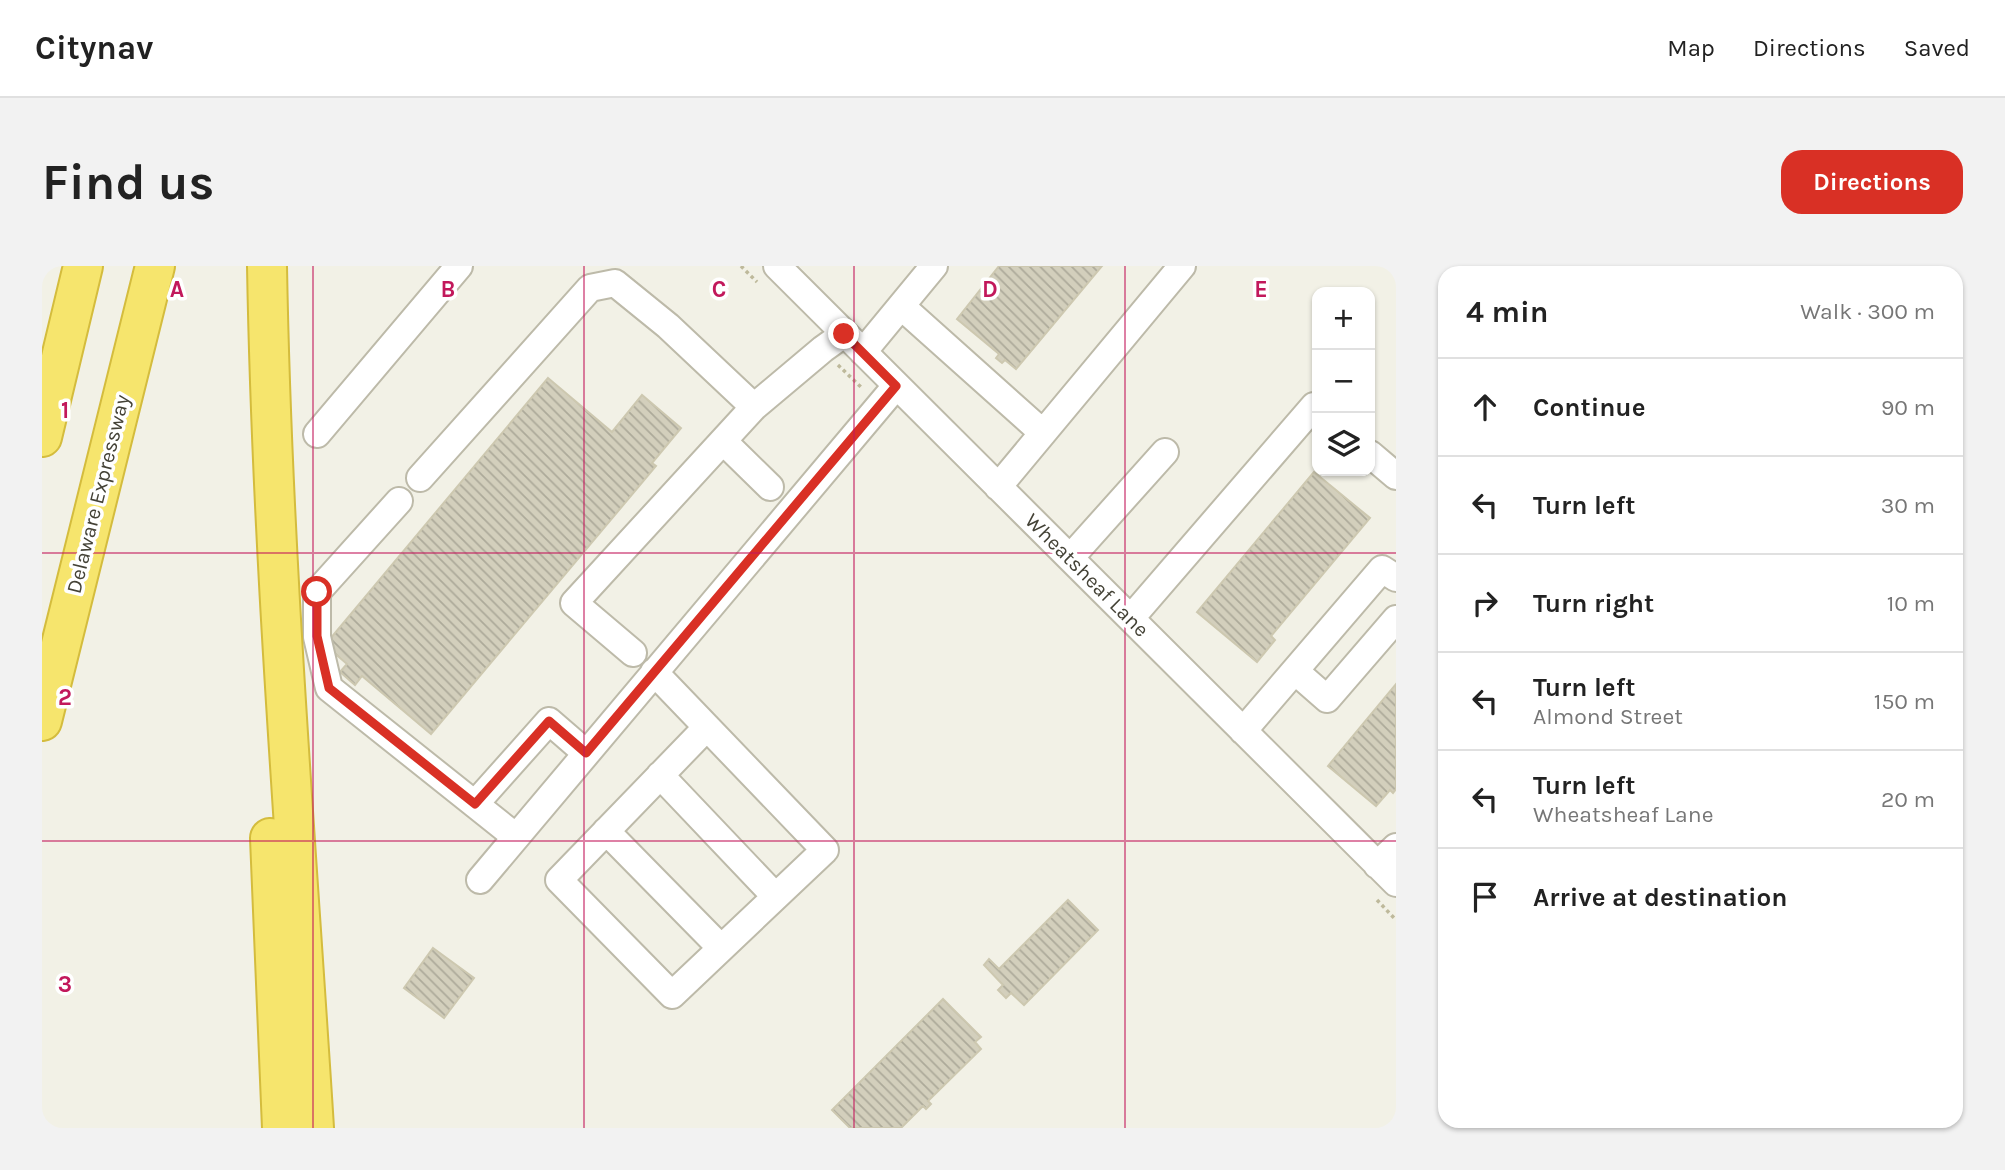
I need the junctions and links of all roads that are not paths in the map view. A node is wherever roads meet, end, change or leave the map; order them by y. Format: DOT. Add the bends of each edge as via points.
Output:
graph roads {
  1 [pos="83,266"];
  2 [pos="155,266"];
  3 [pos="265,266"];
  4 [pos="459,266"];
  5 [pos="777,266"];
  6 [pos="934,266"];
  7 [pos="1182,266"];
  8 [pos="901,306"];
  9 [pos="853,343"];
  10 [pos="896,386"];
  11 [pos="262,390"];
  12 [pos="754,407"];
  13 [pos="1312,408"];
  14 [pos="1043,433"];
  15 [pos="317,434"];
  16 [pos="42,437"];
  17 [pos="723,441"];
  18 [pos="1165,452"];
  19 [pos="1375,458"];
  20 [pos="1396,476"];
  21 [pos="420,478"];
  22 [pos="770,487"];
  23 [pos="998,487"];
  24 [pos="399,501"];
  25 [pos="1070,558"];
  26 [pos="1396,578"];
  27 [pos="1365,589"];
  28 [pos="1396,617"];
  29 [pos="1131,618"];
  30 [pos="634,653"];
  31 [pos="1295,671"];
  32 [pos="654,672"];
  33 [pos="42,721"];
  34 [pos="707,727"];
  35 [pos="1243,731"];
  36 [pos="586,753"];
  37 [pos="660,775"];
  38 [pos="475,804"];
  39 [pos="606,831"];
  40 [pos="516,837"];
  41 [pos="1387,856"];
  42 [pos="480,880"];
  43 [pos="1396,883"];
  44 [pos="775,896"];
  45 [pos="721,948"];
  46 [pos="282,1128"];
  47 [pos="314,1128"];
  1 -- 16 [label="highway"];
  2 -- 33 [label="highway, Delaware Expressway"];
  3 -- 11 [label="highway"];
  4 -- 15 [label="street"];
  5 -- 9 [label="street, Wheatsheaf Lane"];
  6 -- 8 [label="street"];
  7 -- 14 [label="street"];
  8 -- 9 [label="street"];
  8 -- 14 [label="street"];
  9 -- 10 [label="street, Wheatsheaf Lane"];
  9 -- 12 [label="street" via="822,349"];
  10 -- 23 [label="street, Wheatsheaf Lane"];
  10 -- 32 [label="street"];
  11 -- 46 [label="highway" via="256,484"];
  11 -- 47 [label="highway"];
  12 -- 17 [label="street"];
  12 -- 21 [label="street" via="615,283 603,285 590,288"];
  13 -- 29 [label="street"];
  14 -- 23 [label="street"];
  17 -- 22 [label="street"];
  17 -- 30 [label="street" via="574,603"];
  18 -- 25 [label="street"];
  19 -- 20 [label="street"];
  23 -- 25 [label="street, Wheatsheaf Lane"];
  24 -- 38 [label="street" via="317,592 317,636 329,688"];
  25 -- 29 [label="street, Wheatsheaf Lane"];
  26 -- 27 [label="street" via="1382,569"];
  27 -- 28 [label="street"];
  27 -- 31 [label="street"];
  28 -- 31 [label="street" via="1327,699"];
  29 -- 35 [label="street, Wheatsheaf Lane"];
  31 -- 35 [label="street"];
  32 -- 34 [label="street"];
  32 -- 36 [label="street"];
  34 -- 37 [label="street"];
  34 -- 44 [label="street" via="824,850"];
  35 -- 41 [label="street, Wheatsheaf Lane"];
  36 -- 38 [label="street" via="549,721"];
  36 -- 40 [label="street"];
  37 -- 39 [label="street"];
  37 -- 44 [label="street"];
  38 -- 40 [label="street"];
  39 -- 45 [label="street"];
  39 -- 45 [label="street" via="559,880 672,995"];
  40 -- 42 [label="street"];
  41 -- 43 [label="street, Wheatsheaf Lane"];
  44 -- 45 [label="street"];
}
